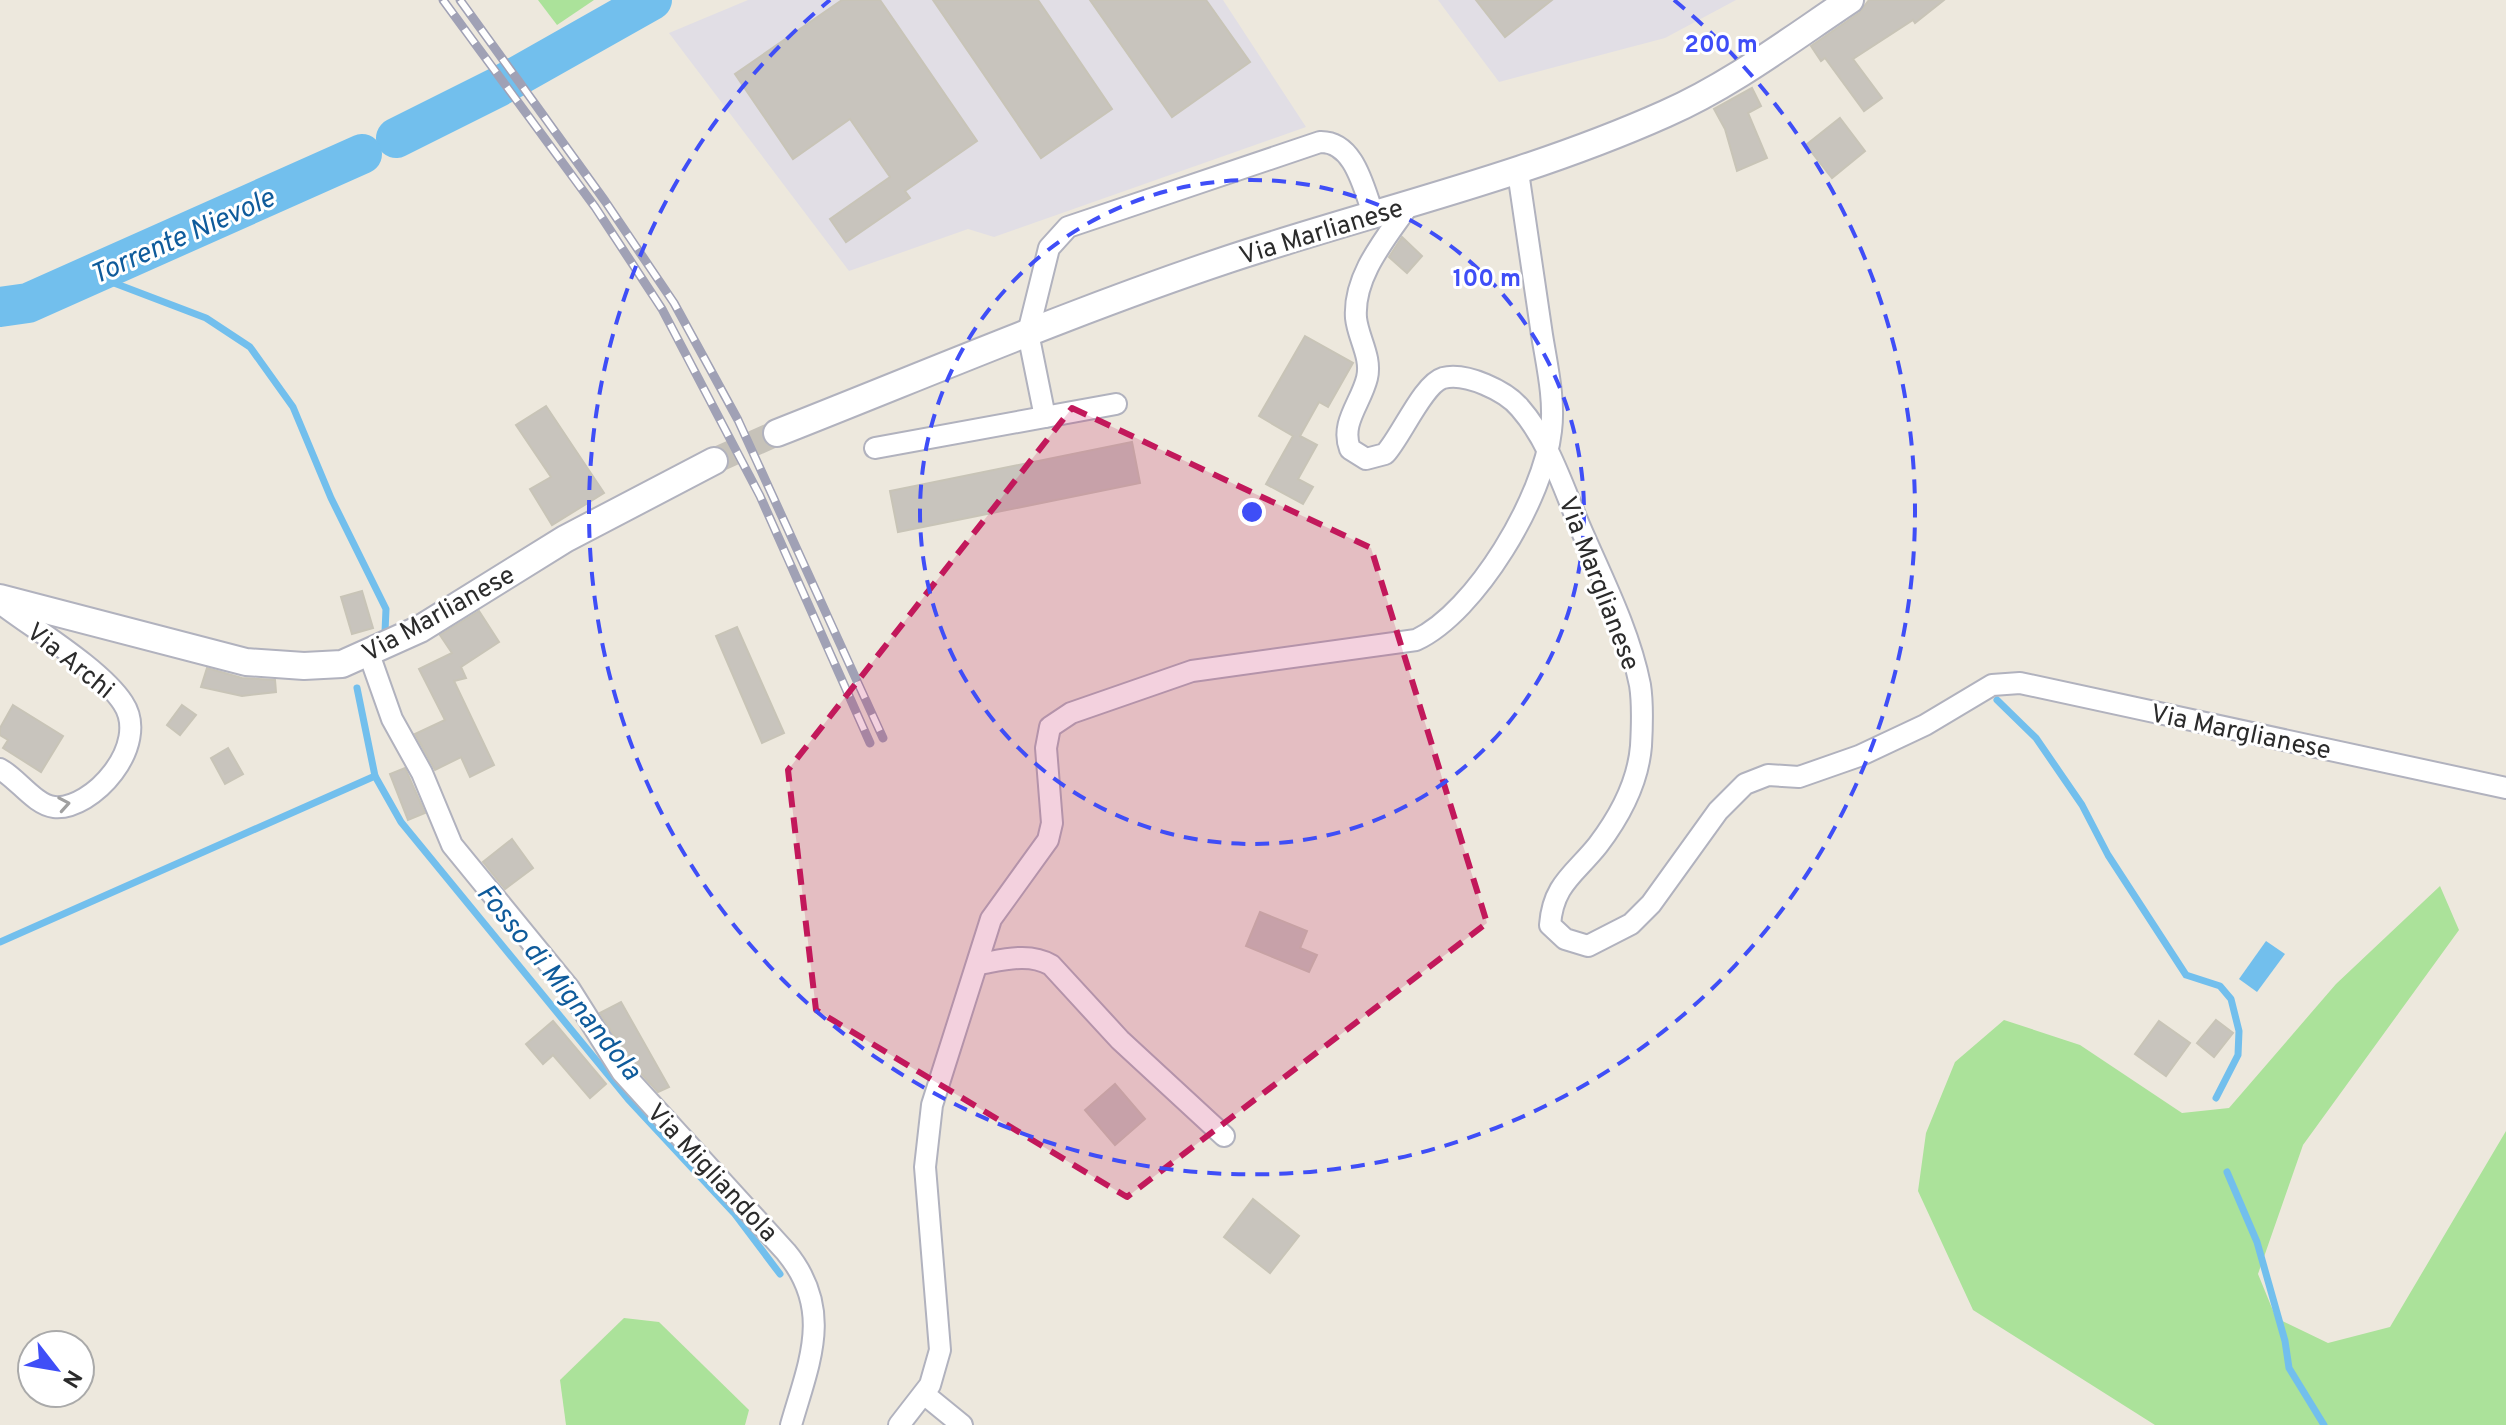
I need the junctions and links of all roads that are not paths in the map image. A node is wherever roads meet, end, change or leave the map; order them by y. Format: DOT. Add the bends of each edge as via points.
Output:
graph roads {
  1 [pos="1844,2"];
  2 [pos="1518,172"];
  3 [pos="1408,206"];
  4 [pos="1374,216"];
  5 [pos="1028,333"];
  6 [pos="1116,404"];
  7 [pos="1045,417"];
  8 [pos="777,433"];
  9 [pos="875,448"];
  10 [pos="1547,450"];
  11 [pos="714,461"];
  12 [pos="0,601"];
  13 [pos="369,654"];
  14 [pos="0,769"];
  15 [pos="2506,788"];
  16 [pos="979,964"];
  17 [pos="1224,1136"];
  18 [pos="924,1394"];
  19 [pos="791,1425"];
  20 [pos="899,1425"];
  21 [pos="962,1425"];
  1 -- 2 [label="street, Via Marlianese" via="1714,90"];
  2 -- 3 [label="street, Via Marlianese"];
  2 -- 10 [label="street" via="1552,409"];
  3 -- 4 [label="street, Via Marlianese"];
  3 -- 10 [label="street, Via Marglianese" via="1360,286 1356,319 1369,363 1346,432 1350,449 1366,459 1385,454 1434,383 1449,377 1512,399"];
  4 -- 5 [label="street, Via Marlianese" via="1228,260"];
  4 -- 5 [label="street" via="1351,160 1327,142 1075,223 1049,248"];
  5 -- 7 [label="street"];
  5 -- 8 [label="street, Via Marlianese"];
  6 -- 7 [label="street"];
  7 -- 9 [label="street"];
  10 -- 15 [label="street, Via Marglianese" via="1607,589 1640,687 1641,746 1622,809 1551,903 1550,925 1565,939 1588,946 1631,924 1718,811 1755,778 1799,777 1859,756 1999,683 2020,683"];
  10 -- 16 [label="street" via="1496,562 1439,629 1394,646 1192,671 1071,713 1050,727 1048,840 991,919"];
  11 -- 13 [label="street, Via Marlianese" via="565,539 420,629"];
  12 -- 13 [label="street, Via Marlianese" via="246,662 342,664"];
  14 -- 12 [label="street, Via Archi, one-way" via="39,801 58,808 76,803 106,779 124,760 132,739 125,705 109,686"];
  13 -- 19 [label="street, Via Migliandola" via="392,719 452,845 569,988 622,1072 786,1252 805,1280 814,1346"];
  16 -- 17 [label="street" via="1021,957 1051,965 1120,1040"];
  16 -- 18 [label="street" via="925,1140 940,1350"];
  18 -- 20 [label="street"];
  18 -- 21 [label="street"];
}
